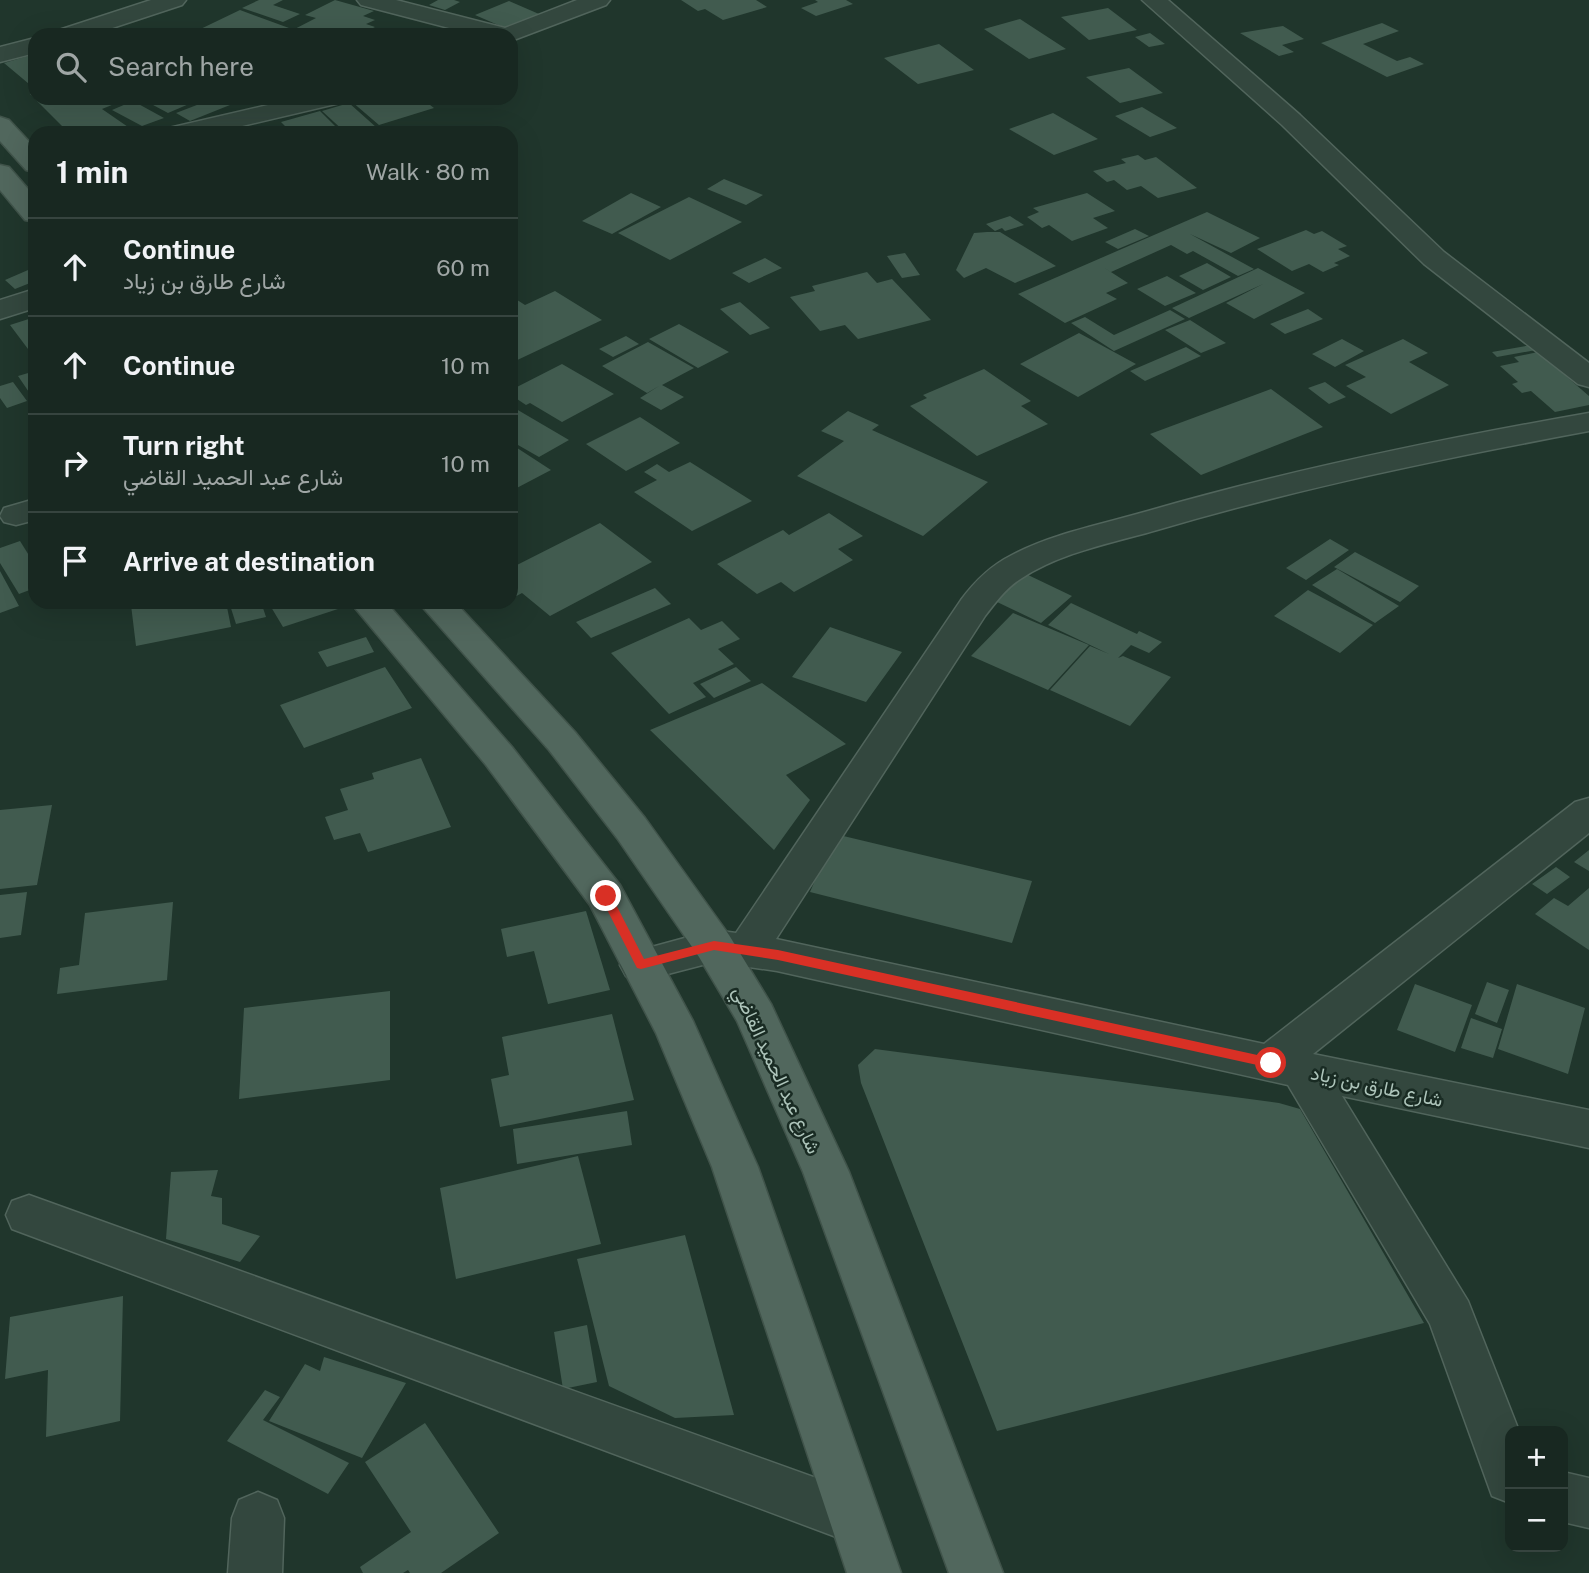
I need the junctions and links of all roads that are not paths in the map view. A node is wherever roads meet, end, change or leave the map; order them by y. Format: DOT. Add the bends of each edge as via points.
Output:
graph roads {
  1 [pos="174,0"];
  2 [pos="369,0"];
  3 [pos="598,0"];
  4 [pos="1154,0"];
  5 [pos="89,28"];
  6 [pos="479,28"];
  7 [pos="518,30"];
  8 [pos="28,47"];
  9 [pos="0,55"];
  10 [pos="300,105"];
  11 [pos="0,125"];
  12 [pos="209,126"];
  13 [pos="28,156"];
  14 [pos="0,173"];
  15 [pos="28,206"];
  16 [pos="28,300"];
  17 [pos="0,310"];
  18 [pos="1589,378"];
  19 [pos="1589,422"];
  20 [pos="373,609"];
  21 [pos="441,609"];
  22 [pos="1589,813"];
  23 [pos="730,948"];
  24 [pos="641,965"];
  25 [pos="1287,1067"];
  26 [pos="1589,1129"];
  27 [pos="29,1215"];
  28 [pos="1505,1464"];
  29 [pos="1568,1498"];
  30 [pos="1589,1503"];
  31 [pos="258,1518"];
  32 [pos="855,1518"];
  33 [pos="255,1573"];
  34 [pos="874,1573"];
  35 [pos="976,1573"];
  1 -- 5 [label="street"];
  2 -- 6 [label="street"];
  3 -- 7 [label="street"];
  4 -- 18 [label="street" via="1292,120 1434,258"];
  8 -- 9 [label="street"];
  10 -- 12 [label="street"];
  11 -- 13 [label="main road"];
  14 -- 15 [label="main road"];
  16 -- 17 [label="street"];
  19 -- 23 [label="street" via="1423,452 1184,510 1035,556 1009,571 990,586"];
  20 -- 24 [label="main road" via="499,757 606,896"];
  21 -- 23 [label="main road, شارع عبد الحميد القاضي" via="562,741"];
  22 -- 25 [label="street"];
  23 -- 24 [label="street"];
  23 -- 25 [label="street, شارع طارق بن زياد"];
  23 -- 35 [label="main road, شارع عبد الحميد القاضي" via="825,1172"];
  24 -- 32 [label="main road" via="678,1033 736,1167"];
  25 -- 26 [label="street, شارع طارق بن زياد"];
  25 -- 28 [label="street" via="1451,1316"];
  27 -- 32 [label="street"];
  29 -- 30 [label="street"];
  31 -- 33 [label="street"];
  32 -- 34 [label="main road"];
}
